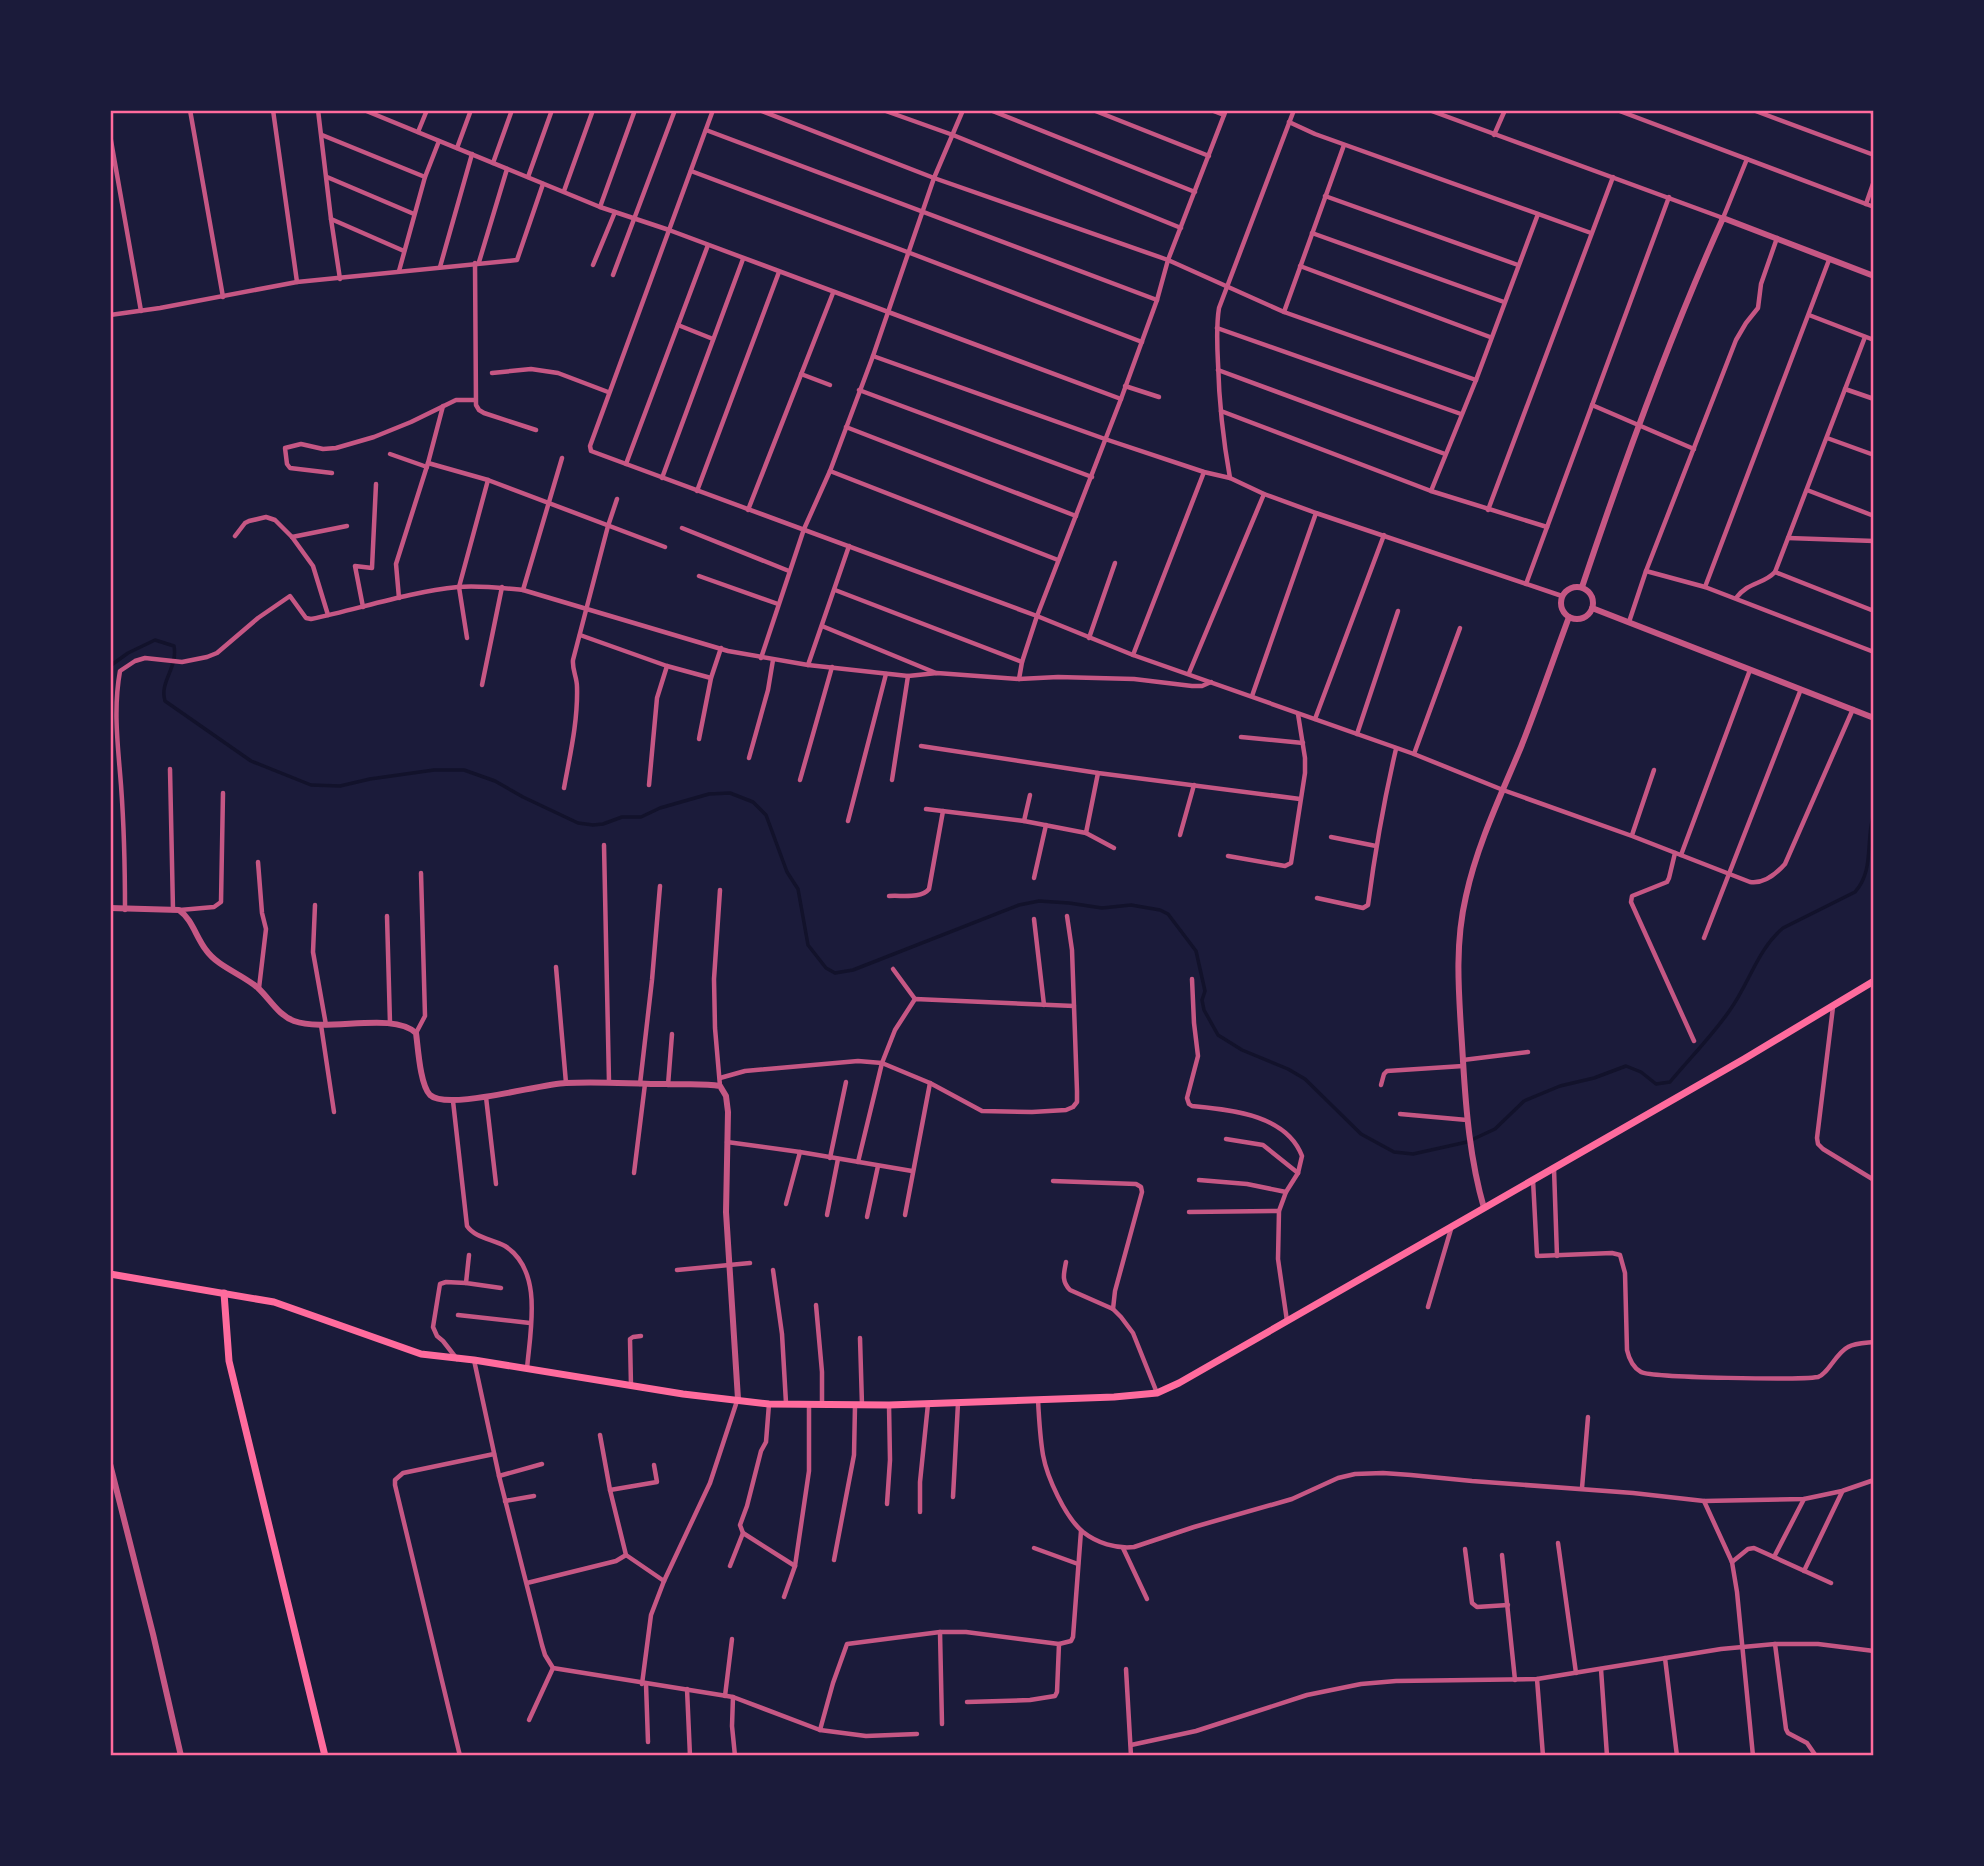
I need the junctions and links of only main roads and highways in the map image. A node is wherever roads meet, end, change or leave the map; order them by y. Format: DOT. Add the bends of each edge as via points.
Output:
graph roads {
  1 [pos="1874,981"];
  2 [pos="110,1274"];
  3 [pos="224,1293"];
  4 [pos="325,1756"];
  1 -- 3 [label="main road" via="1452,1228 1157,1393 858,1406 769,1404 421,1354 274,1302"];
  2 -- 3 [label="main road"];
  3 -- 4 [label="main road" via="229,1360"];
}
